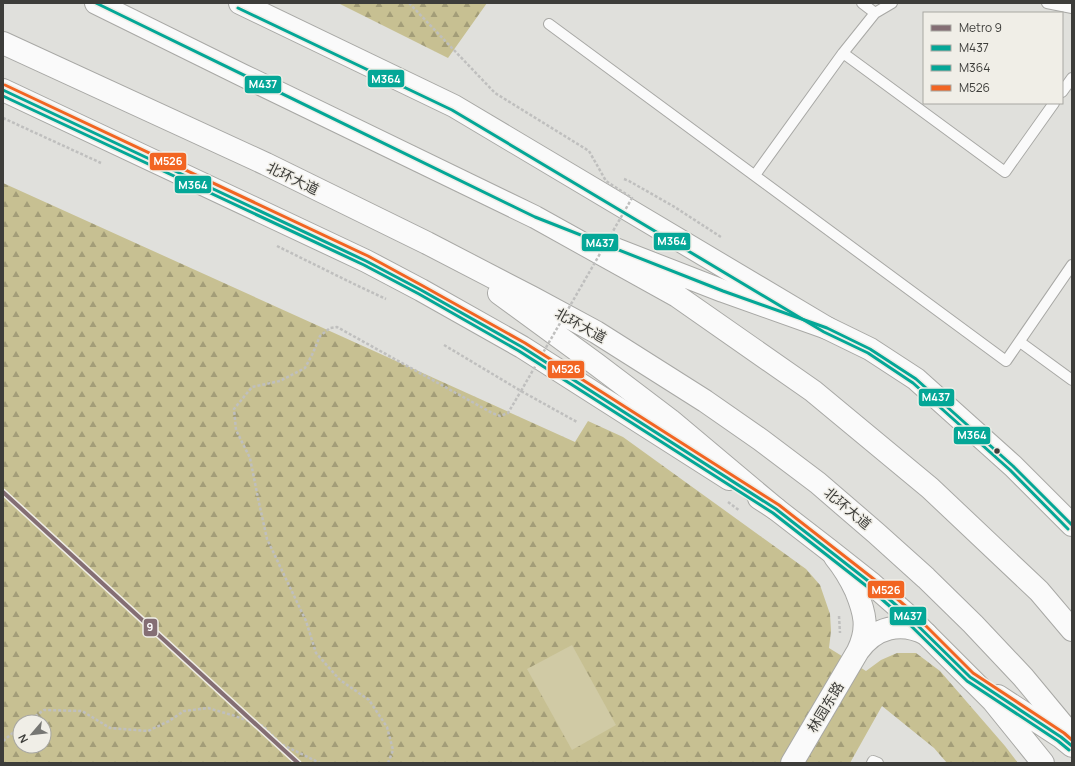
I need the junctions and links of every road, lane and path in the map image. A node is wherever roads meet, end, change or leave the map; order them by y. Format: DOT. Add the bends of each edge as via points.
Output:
graph roads {
  1 [pos="96,3"];
  2 [pos="240,3"];
  3 [pos="409,3"];
  4 [pos="862,3"];
  5 [pos="892,3"];
  6 [pos="1047,3"];
  7 [pos="1072,8"];
  8 [pos="875,13"];
  9 [pos="548,24"];
  10 [pos="3,43"];
  11 [pos="843,53"];
  12 [pos="1072,78"];
  13 [pos="3,90"];
  14 [pos="1063,91"];
  15 [pos="1053,104"];
  16 [pos="3,118"];
  17 [pos="103,164"];
  18 [pos="754,175"];
  19 [pos="535,217"];
  20 [pos="272,244"];
  21 [pos="427,244"];
  22 [pos="1072,265"];
  23 [pos="389,300"];
  24 [pos="828,328"];
  25 [pos="1020,342"];
  26 [pos="444,345"];
  27 [pos="529,371"];
  28 [pos="535,374"];
  29 [pos="1072,380"];
  30 [pos="521,392"];
  31 [pos="577,422"];
  32 [pos="726,500"];
  33 [pos="776,509"];
  34 [pos="745,514"];
  35 [pos="1072,525"];
  36 [pos="829,550"];
  37 [pos="838,612"];
  38 [pos="1072,630"];
  39 [pos="926,634"];
  40 [pos="840,636"];
  41 [pos="858,651"];
  42 [pos="970,677"];
  43 [pos="38,714"];
  44 [pos="12,734"];
  45 [pos="1072,736"];
  46 [pos="3,741"];
  47 [pos="1072,746"];
  48 [pos="320,763"];
  49 [pos="388,763"];
  50 [pos="792,763"];
  51 [pos="872,763"];
  52 [pos="878,763"];
  53 [pos="1042,763"];
  1 -- 19 [label="main road"];
  2 -- 24 [label="main road" via="454,106"];
  3 -- 30 [label="path, bridge" via="495,92 589,151 606,181 632,198"];
  4 -- 8 [label="lane"];
  5 -- 8 [label="lane"];
  6 -- 7 [label="lane"];
  8 -- 11 [label="lane"];
  9 -- 18 [label="lane"];
  10 -- 21 [label="main road, 北环大道" via="266,164"];
  11 -- 15 [label="lane" via="1005,172"];
  11 -- 18 [label="lane"];
  12 -- 14 [label="lane"];
  13 -- 33 [label="main road" via="366,261 421,290 522,347"];
  16 -- 17 [label="path"];
  18 -- 25 [label="lane" via="1006,360"];
  19 -- 24 [label="main road" via="723,291"];
  19 -- 38 [label="main road" via="677,296 813,391 930,488 1039,591"];
  20 -- 23 [label="path"];
  21 -- 33 [label="main road" via="521,309 670,420"];
  21 -- 45 [label="main road, 北环大道" via="596,332 705,401 818,483 926,578 973,624"];
  22 -- 25 [label="lane"];
  24 -- 35 [label="main road" via="870,349 916,379 1013,466"];
  25 -- 29 [label="lane"];
  26 -- 30 [label="path"];
  27 -- 28 [label="path"];
  30 -- 31 [label="path"];
  30 -- 49 [label="path" via="508,413 500,416 337,327 330,328 320,336 305,368 280,382 252,387 234,409 236,430 250,458 268,539 306,621 316,653 340,680 369,700 387,727 393,750"];
  32 -- 34 [label="path"];
  33 -- 36 [label="main road"];
  36 -- 39 [label="main road" via="878,589"];
  36 -- 41 [label="main road, 林园东路" via="849,576 862,605 865,631"];
  37 -- 40 [label="path"];
  39 -- 41 [label="main road, 林园东路" via="910,628 889,629 866,640"];
  39 -- 42 [label="main road"];
  41 -- 50 [label="main road, 林园东路"];
  42 -- 47 [label="main road"];
  42 -- 53 [label="main road" via="993,701"];
  43 -- 48 [label="path" via="44,710 82,711 110,728 148,731 184,711 208,708 263,726 281,744"];
  44 -- 46 [label="path"];
  51 -- 52 [label="lane"];
}
